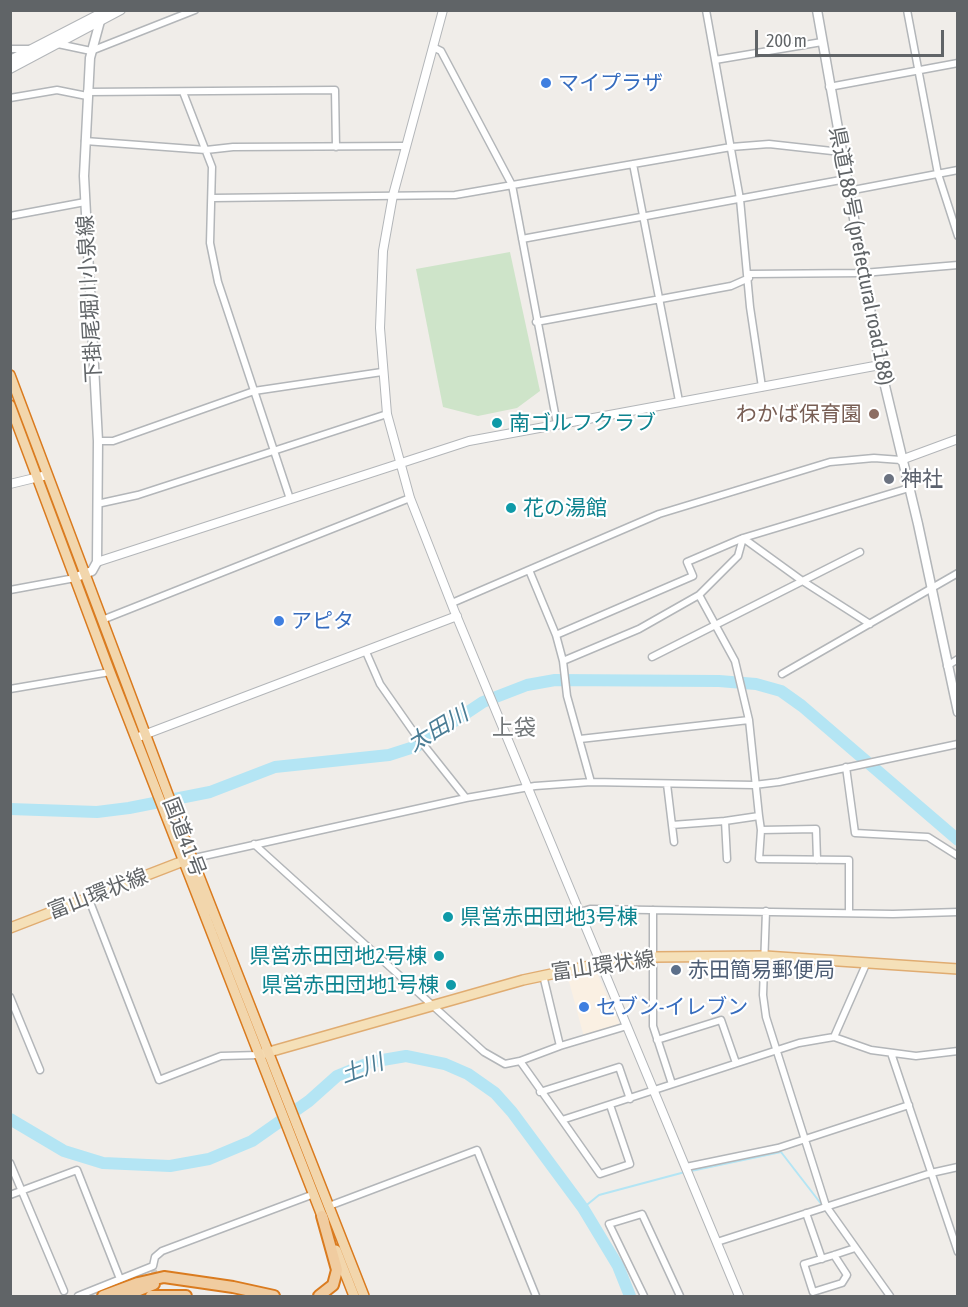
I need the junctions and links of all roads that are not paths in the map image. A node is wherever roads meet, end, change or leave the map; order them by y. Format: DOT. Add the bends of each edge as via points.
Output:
graph roads {
  1 [pos="121,10"];
  2 [pos="195,10"];
  3 [pos="443,10"];
  4 [pos="706,10"];
  5 [pos="817,10"];
  6 [pos="907,10"];
  7 [pos="103,11"];
  8 [pos="99,21"];
  9 [pos="822,42"];
  10 [pos="58,44"];
  11 [pos="433,47"];
  12 [pos="10,49"];
  13 [pos="32,49"];
  14 [pos="91,51"];
  15 [pos="10,60"];
  16 [pos="715,60"];
  17 [pos="957,63"];
  18 [pos="10,69"];
  19 [pos="919,70"];
  20 [pos="829,87"];
  21 [pos="183,92"];
  22 [pos="87,94"];
  23 [pos="10,98"];
  24 [pos="85,141"];
  25 [pos="405,146"];
  26 [pos="336,147"];
  27 [pos="731,147"];
  28 [pos="206,150"];
  29 [pos="841,152"];
  30 [pos="633,164"];
  31 [pos="957,170"];
  32 [pos="938,174"];
  33 [pos="846,179"];
  34 [pos="512,185"];
  35 [pos="848,191"];
  36 [pos="393,195"];
  37 [pos="213,198"];
  38 [pos="740,199"];
  39 [pos="85,202"];
  40 [pos="10,216"];
  41 [pos="643,217"];
  42 [pos="957,236"];
  43 [pos="522,239"];
  44 [pos="957,265"];
  45 [pos="863,273"];
  46 [pos="749,276"];
  47 [pos="660,299"];
  48 [pos="536,322"];
  49 [pos="880,365"];
  50 [pos="382,372"];
  51 [pos="10,375"];
  52 [pos="762,387"];
  53 [pos="254,391"];
  54 [pos="680,401"];
  55 [pos="10,405"];
  56 [pos="387,414"];
  57 [pos="557,424"];
  58 [pos="957,439"];
  59 [pos="98,441"];
  60 [pos="274,451"];
  61 [pos="901,460"];
  62 [pos="399,464"];
  63 [pos="43,477"];
  64 [pos="10,484"];
  65 [pos="909,488"];
  66 [pos="410,498"];
  67 [pos="290,499"];
  68 [pos="97,504"];
  69 [pos="743,538"];
  70 [pos="860,552"];
  71 [pos="97,562"];
  72 [pos="529,570"];
  73 [pos="957,573"];
  74 [pos="80,576"];
  75 [pos="801,580"];
  76 [pos="10,590"];
  77 [pos="931,590"];
  78 [pos="699,595"];
  79 [pos="452,603"];
  80 [pos="457,616"];
  81 [pos="102,620"];
  82 [pos="715,623"];
  83 [pos="870,624"];
  84 [pos="556,635"];
  85 [pos="366,652"];
  86 [pos="652,657"];
  87 [pos="957,659"];
  88 [pos="563,661"];
  89 [pos="947,666"];
  90 [pos="110,672"];
  91 [pos="782,674"];
  92 [pos="10,689"];
  93 [pos="957,712"];
  94 [pos="749,720"];
  95 [pos="141,736"];
  96 [pos="580,739"];
  97 [pos="957,744"];
  98 [pos="846,767"];
  99 [pos="591,782"];
  100 [pos="667,784"];
  101 [pos="754,785"];
  102 [pos="529,787"];
  103 [pos="466,798"];
  104 [pos="759,816"];
  105 [pos="725,820"];
  106 [pos="672,825"];
  107 [pos="761,830"];
  108 [pos="674,842"];
  109 [pos="254,844"];
  110 [pos="957,856"];
  111 [pos="189,859"];
  112 [pos="727,859"];
  113 [pos="817,860"];
  114 [pos="88,897"];
  115 [pos="653,910"];
  116 [pos="766,911"];
  117 [pos="580,912"];
  118 [pos="957,912"];
  119 [pos="849,913"];
  120 [pos="10,928"];
  121 [pos="653,957"];
  122 [pos="765,957"];
  123 [pos="867,962"];
  124 [pos="602,963"];
  125 [pos="957,969"];
  126 [pos="543,975"];
  127 [pos="10,997"];
  128 [pos="432,1005"];
  129 [pos="627,1026"];
  130 [pos="834,1037"];
  131 [pos="657,1040"];
  132 [pos="560,1046"];
  133 [pos="778,1051"];
  134 [pos="957,1051"];
  135 [pos="264,1053"];
  136 [pos="891,1053"];
  137 [pos="520,1061"];
  138 [pos="736,1063"];
  139 [pos="40,1070"];
  140 [pos="672,1084"];
  141 [pos="654,1090"];
  142 [pos="540,1092"];
  143 [pos="630,1099"];
  144 [pos="610,1105"];
  145 [pos="909,1105"];
  146 [pos="562,1120"];
  147 [pos="806,1139"];
  148 [pos="299,1141"];
  149 [pos="10,1163"];
  150 [pos="686,1167"];
  151 [pos="957,1167"];
  152 [pos="931,1173"];
  153 [pos="22,1191"];
  154 [pos="314,1194"];
  155 [pos="10,1195"];
  156 [pos="329,1206"];
  157 [pos="826,1206"];
  158 [pos="806,1213"];
  159 [pos="322,1216"];
  160 [pos="717,1242"];
  161 [pos="855,1248"];
  162 [pos="957,1252"];
  163 [pos="834,1254"];
  164 [pos="822,1258"];
  165 [pos="120,1279"];
  166 [pos="182,1279"];
  167 [pos="233,1287"];
  168 [pos="64,1291"];
  169 [pos="78,1296"];
  170 [pos="104,1296"];
  171 [pos="124,1296"];
  172 [pos="151,1296"];
  173 [pos="166,1296"];
  174 [pos="184,1296"];
  175 [pos="255,1296"];
  176 [pos="274,1296"];
  177 [pos="319,1296"];
  178 [pos="354,1296"];
  179 [pos="364,1296"];
  180 [pos="536,1296"];
  181 [pos="644,1296"];
  182 [pos="680,1296"];
  183 [pos="739,1296"];
  184 [pos="890,1296"];
  1 -- 8 [label="street"];
  2 -- 14 [label="street"];
  3 -- 11 [label="street"];
  4 -- 16 [label="street"];
  5 -- 9 [label="main road, 県道188号 (prefectural road 188)"];
  6 -- 19 [label="street"];
  7 -- 8 [label="main road, 下掛尾堀川小泉線"];
  7 -- 13 [label="street"];
  8 -- 10 [label="street"];
  8 -- 14 [label="main road, 下掛尾堀川小泉線"];
  9 -- 16 [label="street"];
  9 -- 20 [label="main road, 県道188号 (prefectural road 188)"];
  10 -- 14 [label="street"];
  10 -- 18 [label="street"];
  11 -- 25 [label="street"];
  11 -- 34 [label="street" via="441,51"];
  12 -- 13 [label="street"];
  13 -- 15 [label="street"];
  14 -- 22 [label="main road, 下掛尾堀川小泉線"];
  16 -- 27 [label="street"];
  17 -- 19 [label="street"];
  19 -- 20 [label="street"];
  19 -- 32 [label="street"];
  20 -- 29 [label="main road, 県道188号 (prefectural road 188)"];
  21 -- 22 [label="street"];
  21 -- 26 [label="street" via="335,90"];
  21 -- 28 [label="street"];
  22 -- 23 [label="street" via="57,90"];
  22 -- 24 [label="main road, 下掛尾堀川小泉線"];
  24 -- 28 [label="street"];
  24 -- 39 [label="main road, 下掛尾堀川小泉線"];
  25 -- 26 [label="street"];
  25 -- 36 [label="street"];
  26 -- 28 [label="street"];
  27 -- 29 [label="street" via="770,144"];
  27 -- 30 [label="street"];
  27 -- 38 [label="street"];
  28 -- 37 [label="street" via="212,167"];
  29 -- 33 [label="main road, 県道188号 (prefectural road 188)"];
  30 -- 34 [label="street"];
  30 -- 41 [label="street"];
  31 -- 32 [label="street"];
  32 -- 35 [label="street"];
  32 -- 42 [label="street"];
  33 -- 35 [label="main road, 県道188号 (prefectural road 188)"];
  33 -- 38 [label="street"];
  34 -- 36 [label="street" via="455,195"];
  34 -- 43 [label="street"];
  35 -- 45 [label="main road, 県道188号 (prefectural road 188)"];
  36 -- 37 [label="street"];
  36 -- 50 [label="street" via="380,285"];
  37 -- 53 [label="street" via="210,243 214,265"];
  38 -- 41 [label="street"];
  38 -- 46 [label="street"];
  39 -- 40 [label="street"];
  39 -- 59 [label="main road, 下掛尾堀川小泉線"];
  41 -- 43 [label="street"];
  41 -- 47 [label="street"];
  43 -- 48 [label="street"];
  44 -- 45 [label="street"];
  45 -- 46 [label="street"];
  45 -- 49 [label="main road, 県道188号 (prefectural road 188)"];
  46 -- 47 [label="street" via="731,286"];
  46 -- 52 [label="street"];
  47 -- 48 [label="street"];
  47 -- 54 [label="street"];
  48 -- 57 [label="street"];
  49 -- 52 [label="street"];
  49 -- 61 [label="main road, 県道188号 (prefectural road 188)"];
  50 -- 53 [label="street"];
  50 -- 56 [label="street"];
  51 -- 63 [label="highway, 国道41号"];
  52 -- 54 [label="street"];
  53 -- 59 [label="street" via="113,441"];
  53 -- 60 [label="street"];
  54 -- 57 [label="street"];
  55 -- 63 [label="highway, 国道41号"];
  56 -- 60 [label="street"];
  56 -- 62 [label="street"];
  57 -- 62 [label="street" via="469,441"];
  58 -- 61 [label="street"];
  59 -- 68 [label="main road, 下掛尾堀川小泉線"];
  60 -- 67 [label="street"];
  60 -- 68 [label="street" via="138,495"];
  61 -- 65 [label="main road, 県道188号 (prefectural road 188)"];
  61 -- 72 [label="street" via="830,462 659,514"];
  62 -- 66 [label="street"];
  62 -- 67 [label="street"];
  63 -- 64 [label="street"];
  63 -- 74 [label="highway, 国道41号"];
  65 -- 69 [label="street"];
  65 -- 77 [label="main road, 県道188号 (prefectural road 188)"];
  66 -- 79 [label="street"];
  66 -- 81 [label="street"];
  67 -- 71 [label="street"];
  68 -- 71 [label="main road, 下掛尾堀川小泉線"];
  69 -- 75 [label="street"];
  69 -- 78 [label="street" via="738,556"];
  69 -- 84 [label="street" via="687,562 693,576"];
  70 -- 75 [label="street"];
  71 -- 74 [label="main road" via="92,571"];
  72 -- 79 [label="street"];
  72 -- 84 [label="street"];
  73 -- 77 [label="street"];
  74 -- 76 [label="street"];
  74 -- 81 [label="highway, 国道41号"];
  74 -- 90 [label="highway, 国道41号"];
  75 -- 82 [label="street"];
  75 -- 83 [label="street"];
  77 -- 83 [label="street"];
  77 -- 89 [label="main road, 県道188号 (prefectural road 188)"];
  78 -- 82 [label="street"];
  78 -- 88 [label="street" via="639,629"];
  79 -- 80 [label="street"];
  80 -- 85 [label="street"];
  80 -- 102 [label="street"];
  81 -- 95 [label="highway, 国道41号"];
  82 -- 86 [label="street"];
  82 -- 94 [label="street" via="735,661"];
  83 -- 91 [label="street"];
  84 -- 88 [label="street"];
  85 -- 95 [label="street"];
  85 -- 103 [label="street" via="380,684"];
  87 -- 89 [label="street"];
  88 -- 96 [label="street"];
  89 -- 93 [label="main road, 県道188号 (prefectural road 188)"];
  90 -- 92 [label="street"];
  90 -- 95 [label="highway, 国道41号"];
  94 -- 96 [label="street"];
  94 -- 101 [label="street"];
  95 -- 111 [label="highway, 国道41号"];
  96 -- 99 [label="street"];
  97 -- 98 [label="street"];
  98 -- 101 [label="street"];
  98 -- 110 [label="street" via="855,833 928,837"];
  99 -- 100 [label="street"];
  99 -- 102 [label="street"];
  100 -- 101 [label="street"];
  100 -- 106 [label="street"];
  101 -- 104 [label="street"];
  102 -- 103 [label="street"];
  102 -- 117 [label="street"];
  103 -- 109 [label="street"];
  104 -- 105 [label="street"];
  104 -- 107 [label="street"];
  105 -- 106 [label="street"];
  105 -- 112 [label="street"];
  106 -- 108 [label="street"];
  107 -- 113 [label="street" via="816,829"];
  107 -- 113 [label="street" via="759,859"];
  109 -- 111 [label="street"];
  109 -- 128 [label="street"];
  111 -- 114 [label="main road, 富山環状線"];
  111 -- 135 [label="highway, 国道41号"];
  113 -- 119 [label="street" via="849,860"];
  114 -- 120 [label="main road, 富山環状線"];
  114 -- 135 [label="street" via="159,1080 221,1056"];
  115 -- 116 [label="street"];
  115 -- 117 [label="street"];
  115 -- 121 [label="street"];
  116 -- 119 [label="street"];
  116 -- 122 [label="street"];
  117 -- 124 [label="street"];
  118 -- 119 [label="street"];
  121 -- 122 [label="main road, 富山環状線"];
  121 -- 124 [label="main road, 富山環状線"];
  121 -- 131 [label="street" via="653,1026"];
  122 -- 123 [label="main road, 富山環状線"];
  122 -- 133 [label="street" via="766,1017"];
  123 -- 125 [label="main road, 富山環状線"];
  123 -- 130 [label="street"];
  124 -- 126 [label="main road, 富山環状線"];
  124 -- 129 [label="street"];
  126 -- 128 [label="main road, 富山環状線"];
  126 -- 132 [label="street"];
  127 -- 139 [label="street"];
  128 -- 135 [label="main road, 富山環状線"];
  128 -- 137 [label="street" via="484,1052 505,1064"];
  129 -- 132 [label="street"];
  129 -- 141 [label="street"];
  130 -- 133 [label="street"];
  130 -- 136 [label="street"];
  131 -- 138 [label="street" via="721,1020"];
  131 -- 140 [label="street"];
  132 -- 137 [label="street"];
  133 -- 138 [label="street"];
  133 -- 147 [label="street"];
  134 -- 136 [label="street" via="916,1056"];
  135 -- 148 [label="highway, 国道41号"];
  136 -- 145 [label="street"];
  137 -- 142 [label="street"];
  138 -- 140 [label="street"];
  140 -- 141 [label="street"];
  141 -- 143 [label="street"];
  141 -- 150 [label="street"];
  142 -- 143 [label="street" via="619,1067"];
  142 -- 146 [label="street"];
  143 -- 144 [label="street"];
  144 -- 146 [label="street"];
  144 -- 146 [label="street" via="630,1164 600,1174"];
  145 -- 147 [label="street"];
  145 -- 152 [label="street"];
  147 -- 150 [label="street"];
  147 -- 157 [label="street"];
  148 -- 154 [label="highway, 国道41号"];
  148 -- 156 [label="highway, 国道41号"];
  149 -- 153 [label="street"];
  150 -- 160 [label="street"];
  151 -- 152 [label="street"];
  152 -- 157 [label="street"];
  152 -- 162 [label="street"];
  153 -- 155 [label="street"];
  153 -- 165 [label="street" via="77,1170"];
  153 -- 168 [label="street"];
  154 -- 159 [label="highway, 国道41号"];
  154 -- 165 [label="street" via="162,1251 155,1257 153,1268"];
  156 -- 179 [label="highway, 国道41号"];
  156 -- 180 [label="street" via="477,1150"];
  157 -- 158 [label="street"];
  157 -- 161 [label="street"];
  158 -- 160 [label="street"];
  158 -- 164 [label="street"];
  159 -- 177 [label="highway" via="337,1270 333,1285"];
  159 -- 178 [label="highway, 国道41号"];
  160 -- 183 [label="street"];
  161 -- 163 [label="street"];
  161 -- 184 [label="street"];
  163 -- 164 [label="street"];
  163 -- 164 [label="street" via="847,1275 842,1283 813,1292 804,1264"];
  165 -- 169 [label="street"];
  166 -- 167 [label="highway"];
  166 -- 170 [label="highway" via="149,1280"];
  166 -- 171 [label="highway" via="161,1282"];
  167 -- 175 [label="highway"];
  167 -- 176 [label="highway"];
  172 -- 174 [label="highway"];
  173 -- 174 [label="highway"];
  181 -- 182 [label="street" via="609,1224 642,1214"];
}
